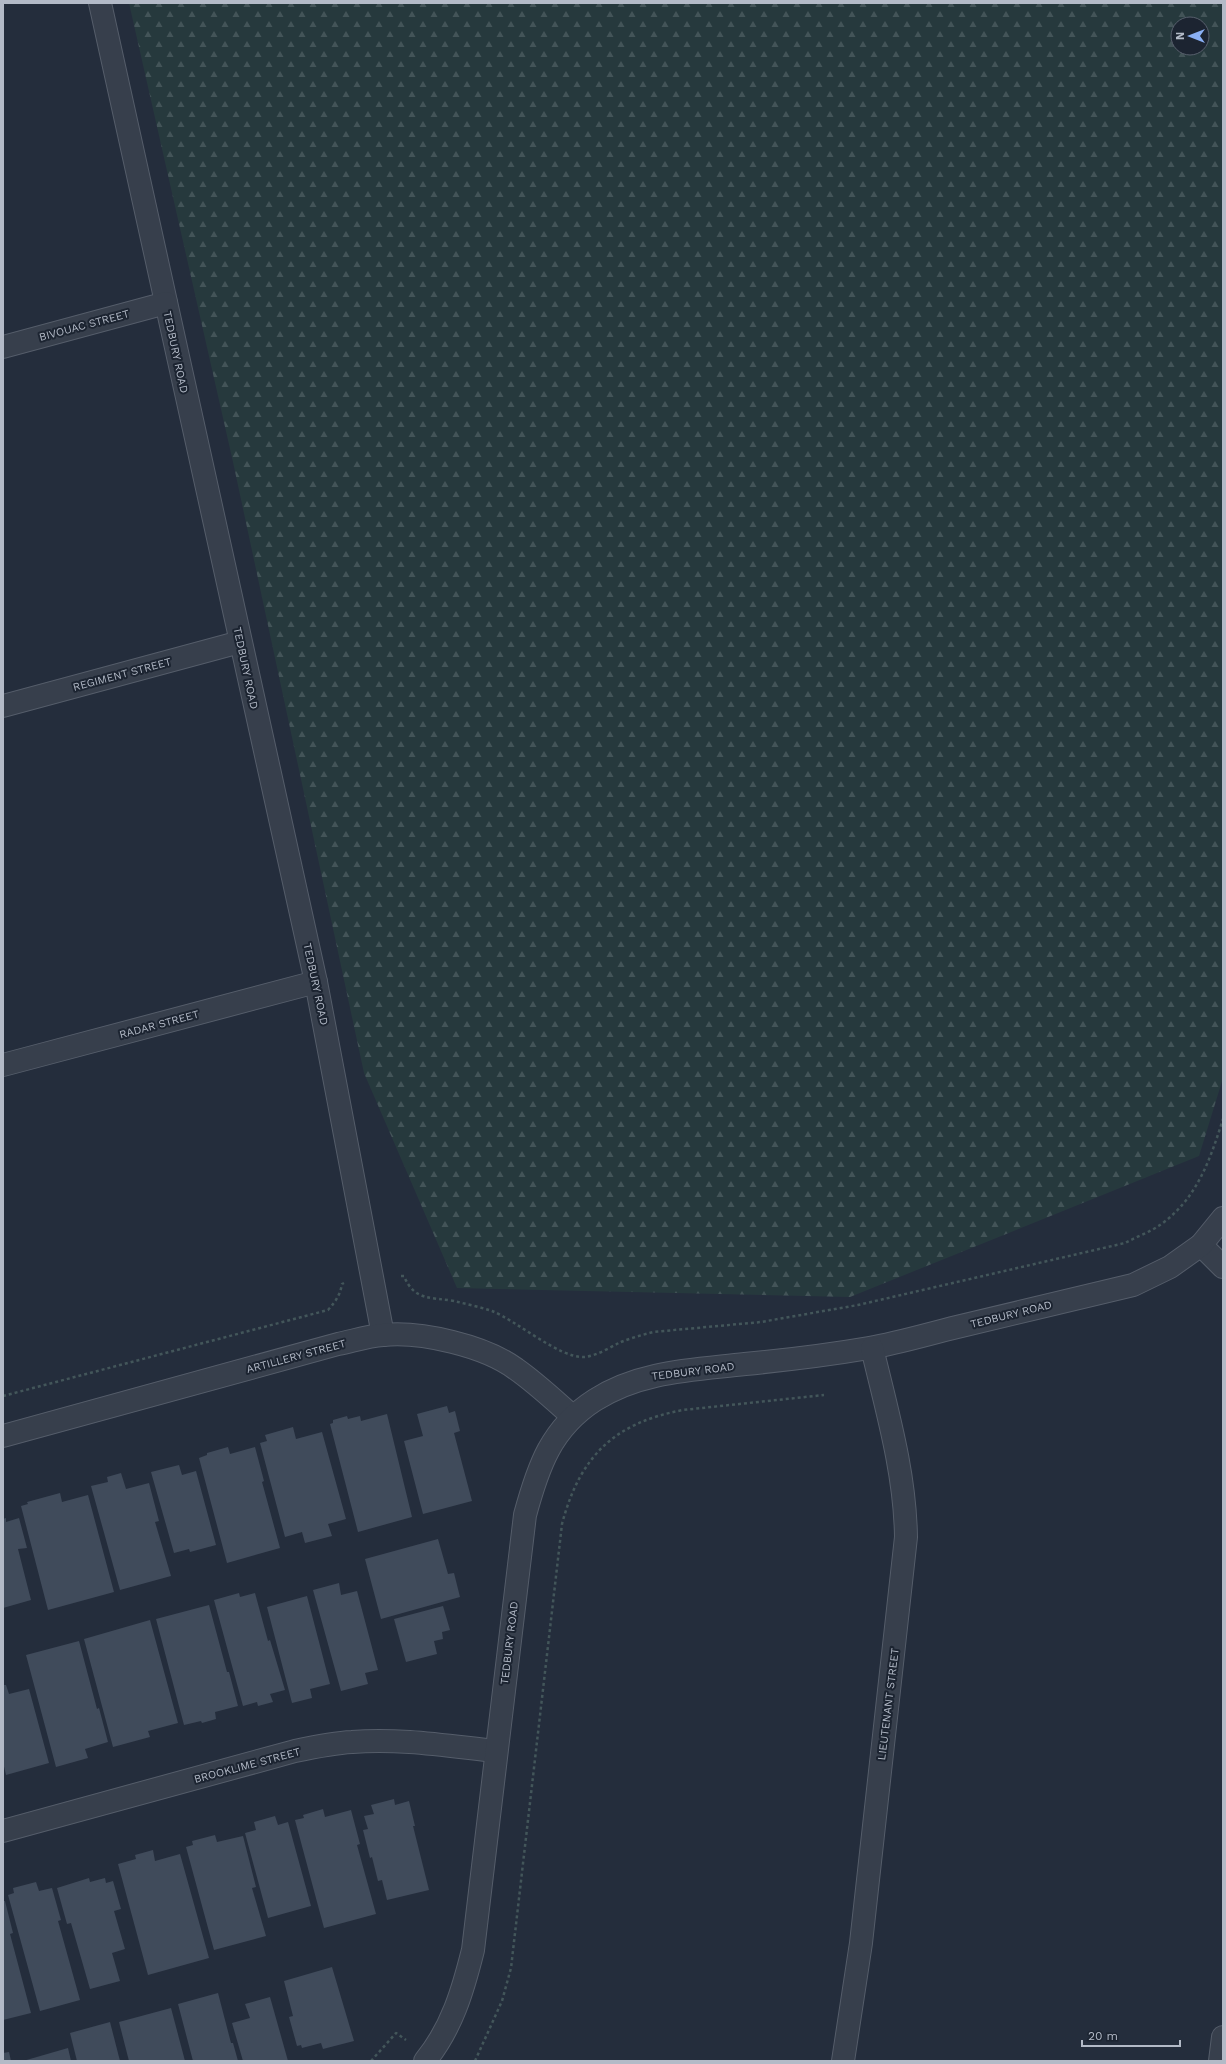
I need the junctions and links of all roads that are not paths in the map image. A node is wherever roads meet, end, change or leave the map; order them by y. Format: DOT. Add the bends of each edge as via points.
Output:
graph roads {
  1 [pos="100,3"];
  2 [pos="166,303"];
  3 [pos="3,347"];
  4 [pos="240,642"];
  5 [pos="3,706"];
  6 [pos="316,982"];
  7 [pos="3,1066"];
  8 [pos="1223,1218"];
  9 [pos="1201,1245"];
  10 [pos="1223,1266"];
  11 [pos="383,1335"];
  12 [pos="872,1348"];
  13 [pos="572,1416"];
  14 [pos="3,1436"];
  15 [pos="496,1751"];
  16 [pos="3,1831"];
  17 [pos="1223,2037"];
  18 [pos="425,2061"];
  19 [pos="843,2061"];
  20 [pos="1220,2061"];
  1 -- 2 [label="street, TEDBURY ROAD"];
  2 -- 3 [label="street, BIVOUAC STREET"];
  2 -- 4 [label="street, TEDBURY ROAD"];
  4 -- 5 [label="street, REGIMENT STREET"];
  4 -- 6 [label="street, TEDBURY ROAD"];
  6 -- 7 [label="street, RADAR STREET"];
  6 -- 11 [label="street, TEDBURY ROAD"];
  8 -- 9 [label="street, TEDBURY ROAD"];
  9 -- 10 [label="street"];
  9 -- 12 [label="street, TEDBURY ROAD" via="1170,1267 1133,1285"];
  11 -- 13 [label="street, ARTILLERY STREET" via="419,1335 451,1341 483,1352 515,1368"];
  11 -- 14 [label="street, ARTILLERY STREET" via="338,1344"];
  12 -- 13 [label="street, TEDBURY ROAD" via="666,1372 640,1378 596,1399"];
  12 -- 19 [label="street, LIEUTENANT STREET" via="902,1478 906,1537 862,1927"];
  13 -- 15 [label="street, TEDBURY ROAD" via="558,1432 546,1453 534,1481 525,1515"];
  15 -- 16 [label="street, BROOKLIME STREET" via="399,1741 324,1745"];
  15 -- 18 [label="street, TEDBURY ROAD" via="473,1950 458,2005 444,2033"];
  17 -- 20 [label="street"];
}
